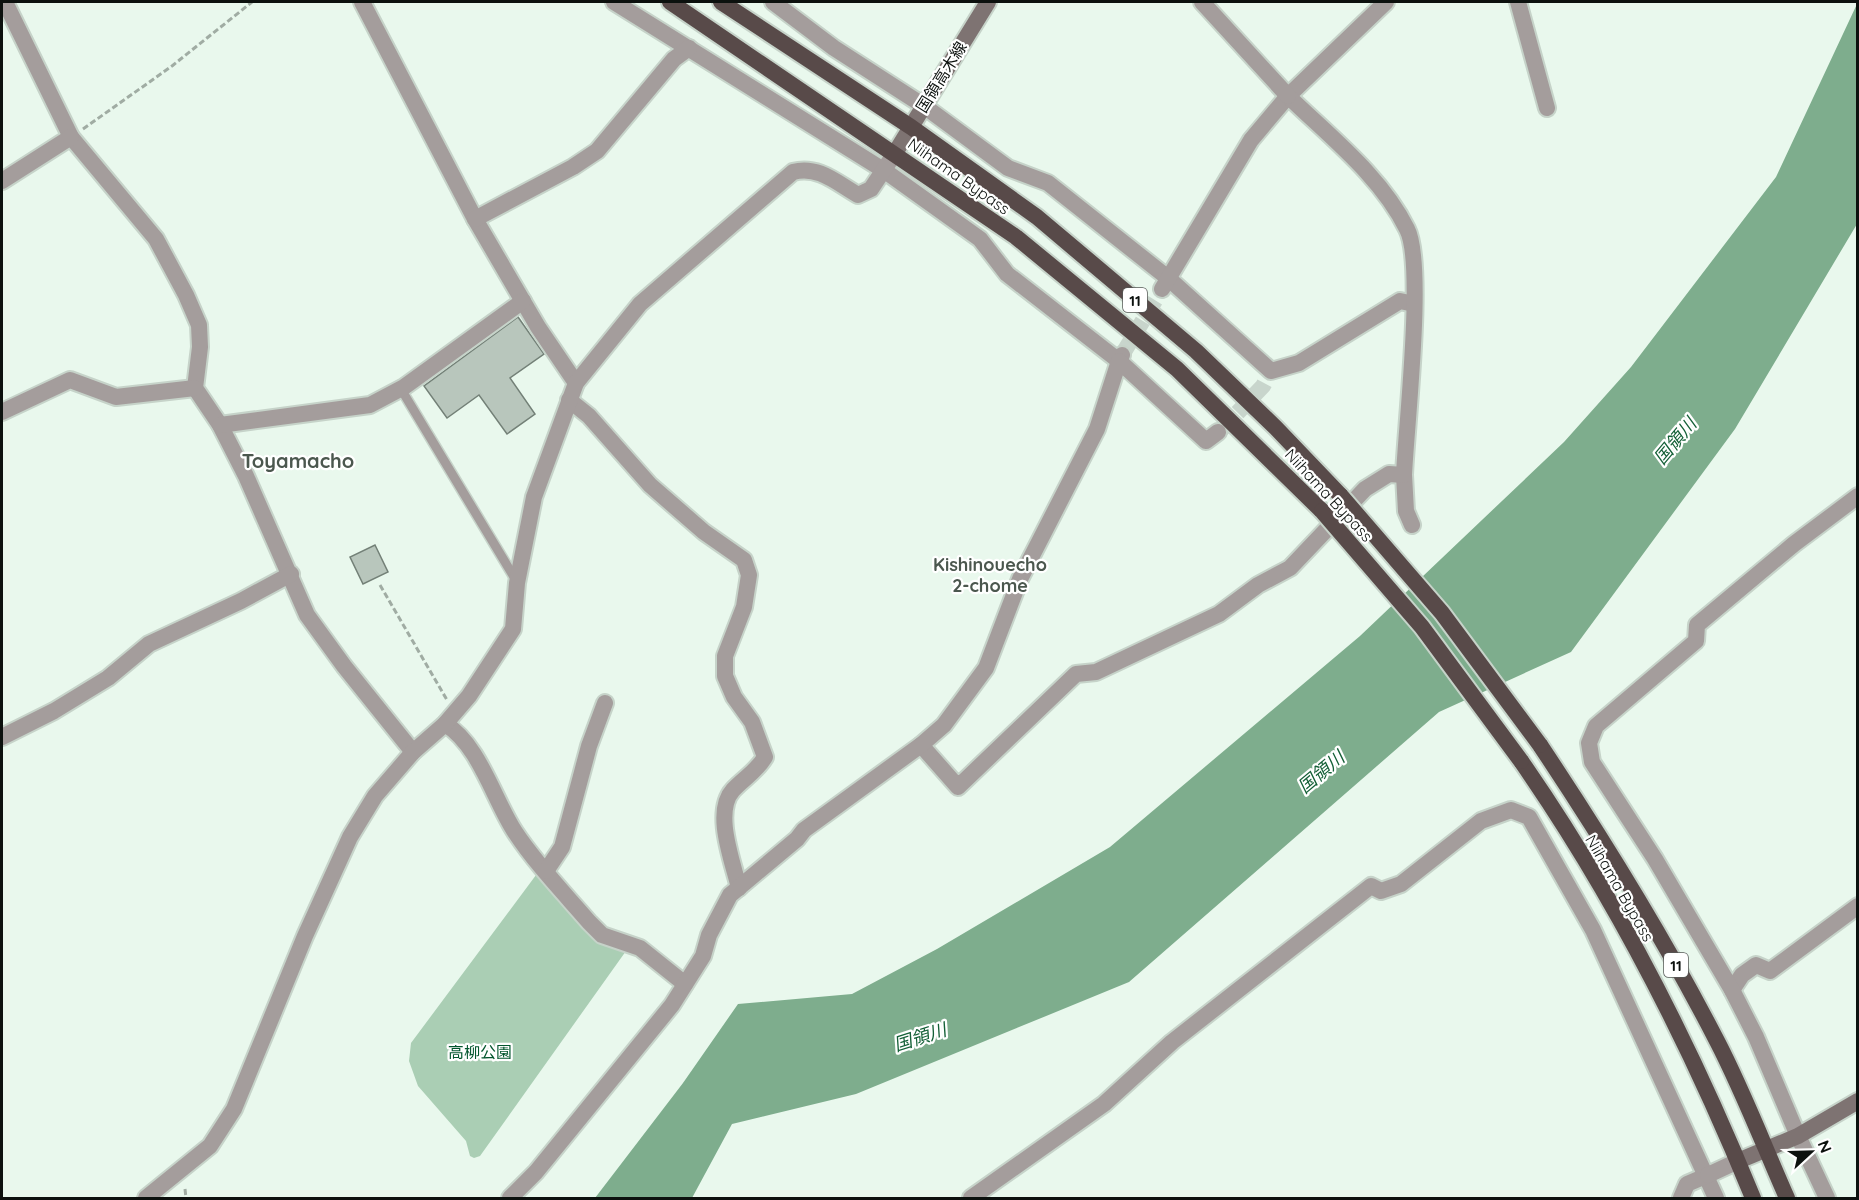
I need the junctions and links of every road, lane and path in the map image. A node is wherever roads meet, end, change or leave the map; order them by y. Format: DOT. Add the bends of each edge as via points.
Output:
graph roads {
  1 [pos="5,2"];
  2 [pos="252,2"];
  3 [pos="362,2"];
  4 [pos="615,2"];
  5 [pos="670,2"];
  6 [pos="721,2"];
  7 [pos="773,2"];
  8 [pos="988,2"];
  9 [pos="1202,2"];
  10 [pos="1386,2"];
  11 [pos="1518,2"];
  12 [pos="689,48"];
  13 [pos="1288,96"];
  14 [pos="924,106"];
  15 [pos="1547,108"];
  16 [pos="911,127"];
  17 [pos="71,137"];
  18 [pos="895,153"];
  19 [pos="885,171"];
  20 [pos="2,181"];
  21 [pos="475,219"];
  22 [pos="1165,283"];
  23 [pos="524,301"];
  24 [pos="1414,304"];
  25 [pos="1121,358"];
  26 [pos="576,383"];
  27 [pos="195,388"];
  28 [pos="400,389"];
  29 [pos="569,400"];
  30 [pos="2,412"];
  31 [pos="220,426"];
  32 [pos="1218,432"];
  33 [pos="1404,475"];
  34 [pos="1857,496"];
  35 [pos="1412,525"];
  36 [pos="291,574"];
  37 [pos="517,583"];
  38 [pos="380,585"];
  39 [pos="605,703"];
  40 [pos="450,719"];
  41 [pos="2,737"];
  42 [pos="921,745"];
  43 [pos="413,752"];
  44 [pos="546,871"];
  45 [pos="739,888"];
  46 [pos="1857,906"];
  47 [pos="685,984"];
  48 [pos="1732,990"];
  49 [pos="1857,1101"];
  50 [pos="1797,1136"];
  51 [pos="1766,1150"];
  52 [pos="1738,1161"];
  53 [pos="1708,1174"];
  54 [pos="146,1198"];
  55 [pos="510,1198"];
  56 [pos="971,1198"];
  57 [pos="1681,1198"];
  58 [pos="1716,1198"];
  59 [pos="1753,1198"];
  60 [pos="1787,1198"];
  61 [pos="1827,1198"];
  1 -- 17 [label="street"];
  2 -- 17 [label="path" via="172,66"];
  3 -- 21 [label="street"];
  4 -- 12 [label="street"];
  5 -- 18 [label="highway, Niihama Bypass / 11"];
  6 -- 16 [label="highway, Niihama Bypass / 11"];
  7 -- 14 [label="street" via="834,48"];
  8 -- 14 [label="main road, 国領高木線"];
  9 -- 13 [label="street"];
  10 -- 13 [label="street"];
  11 -- 15 [label="street"];
  12 -- 19 [label="street"];
  12 -- 21 [label="street" via="674,59 597,151"];
  13 -- 22 [label="street" via="1251,140"];
  13 -- 24 [label="street" via="1370,176 1400,217 1413,245"];
  14 -- 16 [label="main road, 国領高木線"];
  14 -- 22 [label="street" via="1008,168 1048,183"];
  16 -- 18 [label="main road, 国領高木線"];
  16 -- 51 [label="highway, Niihama Bypass / 11, bridge" via="1037,217 1196,351 1341,496 1442,613 1540,745 1602,838 1718,1043"];
  17 -- 20 [label="street"];
  17 -- 27 [label="street" via="156,239 186,295 199,325"];
  18 -- 19 [label="street"];
  18 -- 52 [label="highway, Niihama Bypass / 11, bridge" via="1016,237 1177,369 1322,511 1422,627 1521,761 1620,919"];
  19 -- 25 [label="street" via="980,239 1007,274"];
  19 -- 26 [label="street" via="871,189 858,195 814,169 793,172 640,304"];
  21 -- 23 [label="street"];
  22 -- 24 [label="street" via="1271,371 1299,363 1400,302"];
  23 -- 26 [label="street"];
  23 -- 28 [label="street"];
  24 -- 33 [label="street"];
  25 -- 32 [label="street" via="1206,441"];
  25 -- 42 [label="street" via="1097,429 1020,579 986,668 944,725"];
  26 -- 29 [label="street"];
  27 -- 30 [label="street" via="116,397 70,380"];
  27 -- 31 [label="street"];
  28 -- 31 [label="street" via="370,405"];
  28 -- 37 [label="lane"];
  29 -- 37 [label="street" via="534,497"];
  29 -- 45 [label="street" via="589,416 650,485 704,532 744,560 749,575 744,607 725,656 725,676 752,722 765,757 757,771 731,792 722,817"];
  31 -- 36 [label="street"];
  33 -- 35 [label="street" via="1406,511"];
  33 -- 42 [label="street" via="1389,474 1365,489 1290,568 1258,585 1220,614 1096,672 1076,674 958,787"];
  34 -- 48 [label="street" via="1697,625 1696,641 1596,726 1589,743 1592,762"];
  36 -- 41 [label="street" via="157,639 108,678"];
  36 -- 43 [label="street" via="307,615"];
  37 -- 40 [label="street" via="513,629"];
  38 -- 40 [label="path"];
  39 -- 44 [label="street" via="589,746 562,847"];
  40 -- 43 [label="street"];
  40 -- 44 [label="street" via="514,830"];
  42 -- 45 [label="street" via="804,830"];
  43 -- 54 [label="street" via="375,796 350,837 234,1109 210,1146"];
  44 -- 47 [label="street" via="602,935 640,948"];
  45 -- 47 [label="street" via="718,916 703,956"];
  46 -- 48 [label="street" via="1770,971 1756,965 1742,975"];
  47 -- 55 [label="street" via="559,1144"];
  48 -- 50 [label="street"];
  49 -- 50 [label="main road"];
  50 -- 51 [label="main road"];
  50 -- 61 [label="street"];
  51 -- 52 [label="main road"];
  51 -- 60 [label="highway, Niihama Bypass / 11"];
  52 -- 53 [label="street"];
  52 -- 59 [label="highway, Niihama Bypass / 11"];
  53 -- 56 [label="street" via="1593,930 1529,817 1510,810 1481,821 1401,884 1381,891 1371,886 1172,1042 1104,1104"];
  53 -- 57 [label="street" via="1687,1184"];
  53 -- 58 [label="street"];
}
